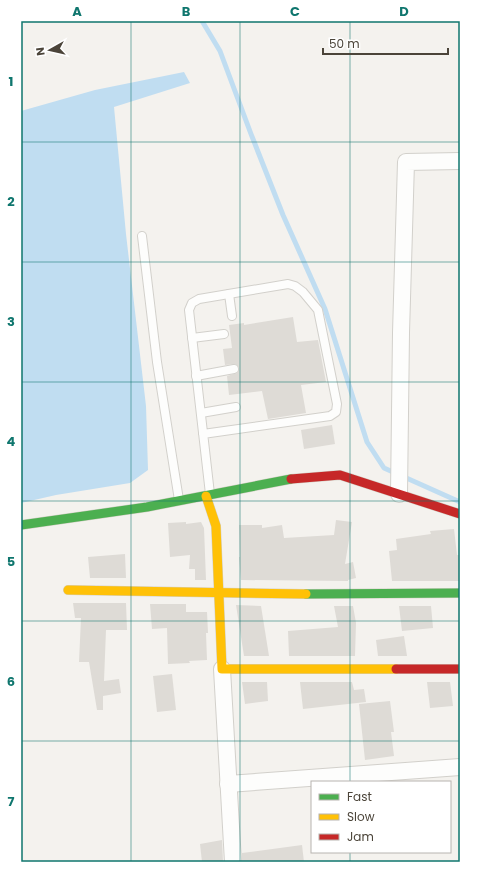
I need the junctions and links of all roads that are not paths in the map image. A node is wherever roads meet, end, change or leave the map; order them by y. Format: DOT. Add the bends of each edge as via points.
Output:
graph roads {
  1 [pos="460,161"];
  2 [pos="142,236"];
  3 [pos="229,294"];
  4 [pos="232,316"];
  5 [pos="224,334"];
  6 [pos="192,338"];
  7 [pos="234,369"];
  8 [pos="196,376"];
  9 [pos="236,407"];
  10 [pos="201,413"];
  11 [pos="203,434"];
  12 [pos="399,488"];
  13 [pos="208,495"];
  14 [pos="179,501"];
  15 [pos="460,514"];
  16 [pos="21,525"];
  17 [pos="68,590"];
  18 [pos="219,592"];
  19 [pos="460,593"];
  20 [pos="222,669"];
  21 [pos="460,669"];
  22 [pos="460,767"];
  23 [pos="228,784"];
  24 [pos="233,862"];
  1 -- 12 [label="street" via="406,162"];
  2 -- 14 [label="lane" via="157,362"];
  3 -- 4 [label="lane"];
  3 -- 6 [label="lane" via="199,298 192,303 188,310"];
  3 -- 11 [label="lane" via="288,284 303,292 318,310 322,322 337,404 336,412 330,416"];
  5 -- 6 [label="lane"];
  6 -- 8 [label="lane"];
  7 -- 8 [label="lane"];
  8 -- 10 [label="lane"];
  9 -- 10 [label="lane"];
  10 -- 11 [label="lane"];
  11 -- 13 [label="lane"];
  12 -- 13 [label="street" via="340,476 285,480"];
  12 -- 15 [label="street"];
  13 -- 14 [label="street"];
  13 -- 18 [label="street" via="216,526"];
  14 -- 16 [label="street"];
  17 -- 18 [label="street"];
  18 -- 19 [label="street"];
  18 -- 20 [label="street"];
  20 -- 21 [label="street"];
  20 -- 23 [label="street"];
  22 -- 23 [label="street"];
  23 -- 24 [label="street"];
}
